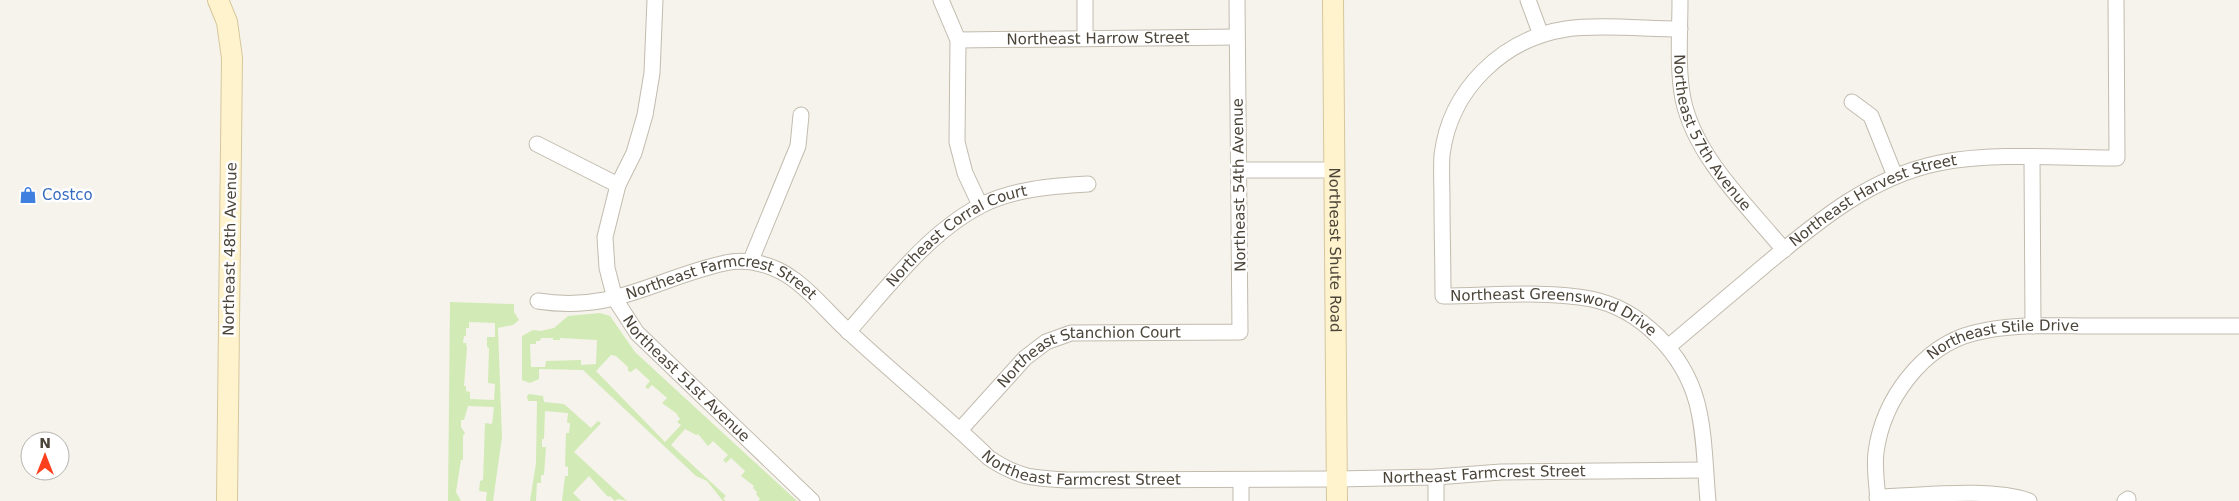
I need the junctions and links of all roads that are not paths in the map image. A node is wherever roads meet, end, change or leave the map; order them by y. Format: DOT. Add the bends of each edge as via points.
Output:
graph roads {
  1 [pos="218,0"];
  2 [pos="655,0"];
  3 [pos="941,0"];
  4 [pos="1085,0"];
  5 [pos="1237,0"];
  6 [pos="1333,0"];
  7 [pos="1528,0"];
  8 [pos="1680,0"];
  9 [pos="2116,0"];
  10 [pos="1680,29"];
  11 [pos="1541,35"];
  12 [pos="1237,37"];
  13 [pos="1085,38"];
  14 [pos="958,40"];
  15 [pos="1852,102"];
  16 [pos="801,115"];
  17 [pos="537,144"];
  18 [pos="2032,158"];
  19 [pos="1239,170"];
  20 [pos="1334,170"];
  21 [pos="1895,176"];
  22 [pos="1088,184"];
  23 [pos="618,185"];
  24 [pos="980,205"];
  25 [pos="1784,250"];
  26 [pos="751,260"];
  27 [pos="615,299"];
  28 [pos="538,301"];
  29 [pos="2033,326"];
  30 [pos="2239,326"];
  31 [pos="848,332"];
  32 [pos="1240,332"];
  33 [pos="1668,346"];
  34 [pos="960,430"];
  35 [pos="1705,470"];
  36 [pos="1436,477"];
  37 [pos="1337,479"];
  38 [pos="1241,480"];
  39 [pos="1877,499"];
  40 [pos="227,501"];
  41 [pos="812,501"];
  42 [pos="1241,501"];
  43 [pos="1337,501"];
  44 [pos="1436,501"];
  45 [pos="1708,501"];
  46 [pos="2029,501"];
  1 -- 40 [label="main road, Northeast 48th Avenue" via="227,22 232,58"];
  2 -- 23 [label="street, Northeast 51st Avenue" via="652,73 645,115 634,152"];
  3 -- 14 [label="street"];
  4 -- 13 [label="street"];
  5 -- 12 [label="street, Northeast 54th Avenue"];
  6 -- 20 [label="main road, Northeast Shute Road"];
  7 -- 11 [label="street"];
  8 -- 10 [label="street, Northeast 57th Avenue"];
  9 -- 18 [label="street, Northeast Harvest Street" via="2117,158"];
  10 -- 11 [label="street, Northeast Greensword Drive" via="1567,29"];
  10 -- 25 [label="street, Northeast 57th Avenue" via="1683,99 1704,153"];
  11 -- 33 [label="street, Northeast Greensword Drive" via="1492,62 1466,89 1455,110 1442,155 1443,296 1592,299 1621,310 1644,324"];
  12 -- 13 [label="street, Northeast Harrow Street"];
  12 -- 19 [label="street, Northeast 54th Avenue"];
  13 -- 14 [label="street, Northeast Harrow Street"];
  14 -- 24 [label="street" via="957,142 965,173"];
  15 -- 21 [label="street" via="1871,116"];
  16 -- 26 [label="street" via="798,146"];
  17 -- 23 [label="street"];
  18 -- 21 [label="street, Northeast Harvest Street" via="1939,163"];
  18 -- 29 [label="street"];
  19 -- 20 [label="street"];
  19 -- 32 [label="street, Northeast 54th Avenue"];
  20 -- 37 [label="main road, Northeast Shute Road"];
  21 -- 25 [label="street, Northeast Harvest Street" via="1824,216"];
  22 -- 24 [label="street, Northeast Corral Court" via="1027,190"];
  23 -- 27 [label="street, Northeast 51st Avenue" via="605,237 607,268"];
  24 -- 31 [label="street, Northeast Corral Court" via="918,253"];
  25 -- 33 [label="street, Northeast Harvest Street"];
  26 -- 27 [label="street, Northeast Farmcrest Street" via="708,268"];
  26 -- 31 [label="street, Northeast Farmcrest Street" via="793,278"];
  27 -- 28 [label="street, Northeast Farmcrest Street" via="563,305"];
  27 -- 41 [label="street, Northeast 51st Avenue" via="637,334"];
  29 -- 30 [label="street, Northeast Stile Drive"];
  29 -- 39 [label="street, Northeast Stile Drive" via="1973,333 1947,344 1926,359 1907,379 1882,426 1876,453"];
  31 -- 34 [label="street, Northeast Farmcrest Street"];
  32 -- 34 [label="street, Northeast Stanchion Court" via="1071,333 1046,342 1025,358"];
  33 -- 35 [label="street, Northeast Greensword Drive" via="1686,375 1696,402"];
  34 -- 38 [label="street, Northeast Farmcrest Street" via="989,458 1009,471 1028,477"];
  35 -- 36 [label="street, Northeast Farmcrest Street" via="1501,472"];
  35 -- 45 [label="street, Northeast Greensword Drive"];
  36 -- 37 [label="street, Northeast Farmcrest Street"];
  36 -- 44 [label="street"];
  37 -- 38 [label="street, Northeast Farmcrest Street"];
  37 -- 43 [label="main road, Northeast Shute Road"];
  38 -- 42 [label="street"];
  39 -- 46 [label="street" via="1991,494"];
}
